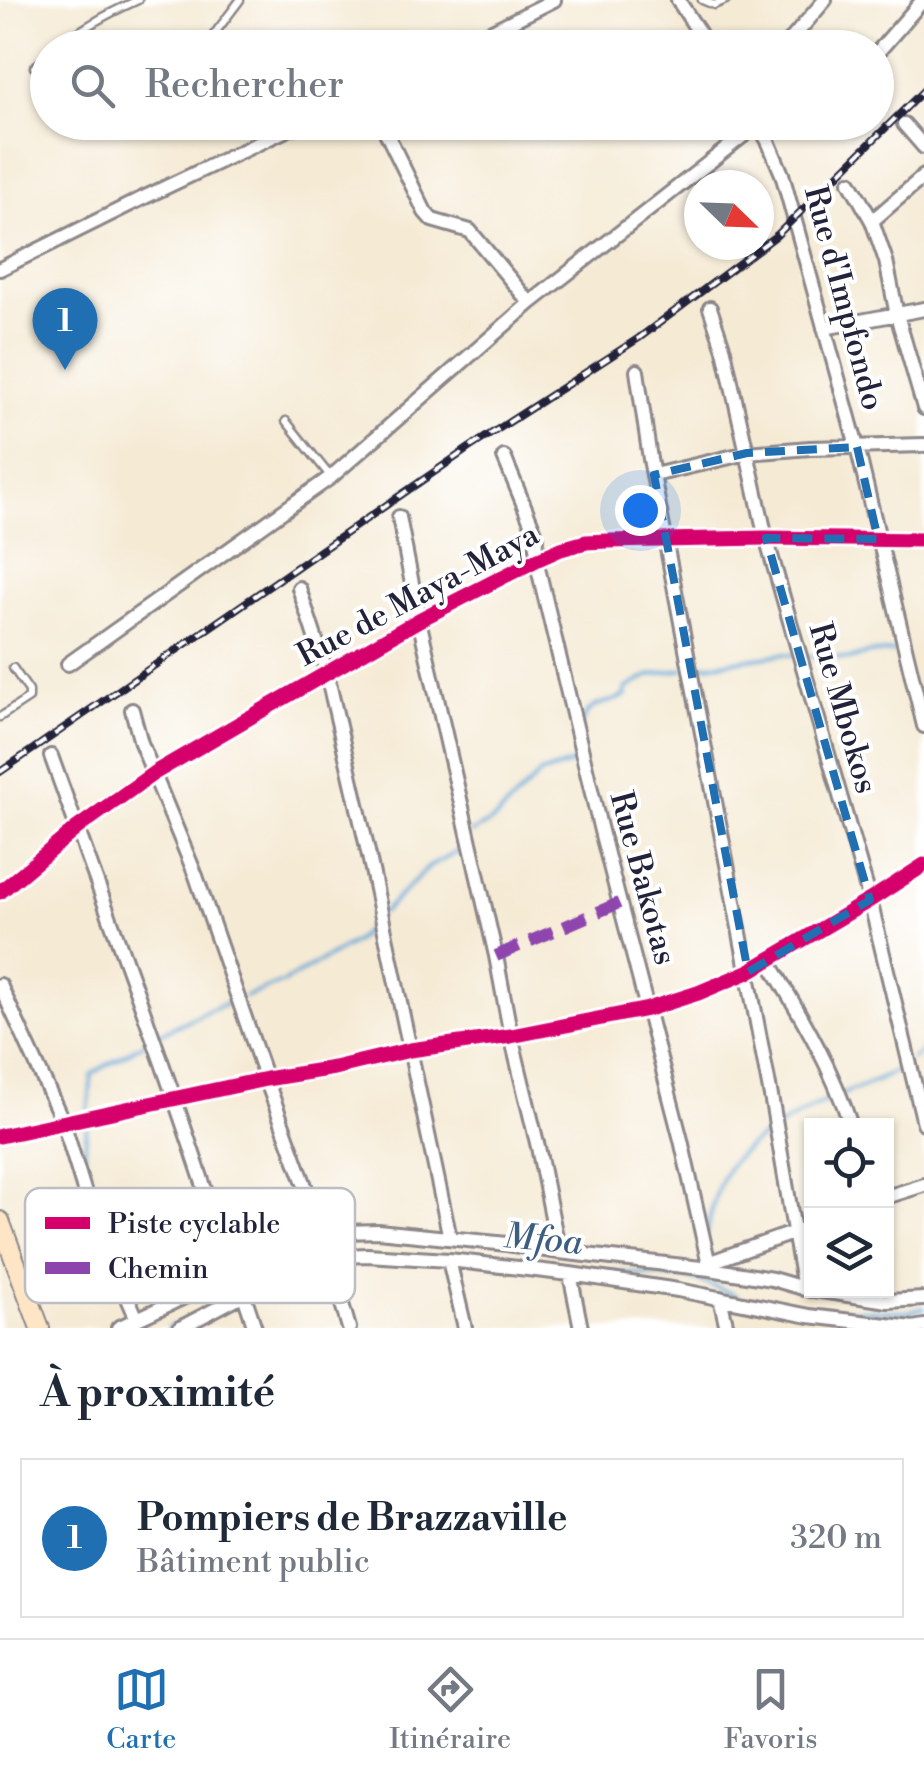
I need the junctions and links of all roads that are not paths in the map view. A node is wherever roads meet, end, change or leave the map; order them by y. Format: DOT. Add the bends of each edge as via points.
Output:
graph roads {
  1 [pos="138,0"];
  2 [pos="240,0"];
  3 [pos="554,0"];
  4 [pos="678,0"];
  5 [pos="702,0"];
  6 [pos="726,0"];
  7 [pos="825,0"];
  8 [pos="923,0"];
  9 [pos="80,30"];
  10 [pos="217,30"];
  11 [pos="494,30"];
  12 [pos="697,30"];
  13 [pos="799,30"];
  14 [pos="894,33"];
  15 [pos="904,124"];
  16 [pos="265,140"];
  17 [pos="390,140"];
  18 [pos="736,140"];
  19 [pos="767,140"];
  20 [pos="924,148"];
  21 [pos="924,176"];
  22 [pos="850,182"];
  23 [pos="872,221"];
  24 [pos="0,269"];
  25 [pos="530,303"];
  26 [pos="710,308"];
  27 [pos="924,309"];
  28 [pos="897,315"];
  29 [pos="824,328"];
  30 [pos="637,371"];
  31 [pos="924,408"];
  32 [pos="286,421"];
  33 [pos="924,445"];
  34 [pos="857,447"];
  35 [pos="748,453"];
  36 [pos="504,457"];
  37 [pos="654,474"];
  38 [pos="330,477"];
  39 [pos="398,517"];
  40 [pos="766,538"];
  41 [pos="878,538"];
  42 [pos="667,540"];
  43 [pos="924,540"];
  44 [pos="536,560"];
  45 [pos="299,588"];
  46 [pos="418,620"];
  47 [pos="68,664"];
  48 [pos="13,668"];
  49 [pos="326,674"];
  50 [pos="132,710"];
  51 [pos="0,717"];
  52 [pos="924,726"];
  53 [pos="51,756"];
  54 [pos="154,773"];
  55 [pos="77,828"];
  56 [pos="924,865"];
  57 [pos="0,892"];
  58 [pos="870,900"];
  59 [pos="768,960"];
  60 [pos="748,972"];
  61 [pos="0,985"];
  62 [pos="648,1008"];
  63 [pos="510,1036"];
  64 [pos="410,1050"];
  65 [pos="266,1079"];
  66 [pos="174,1098"];
  67 [pos="847,1118"];
  68 [pos="63,1122"];
  69 [pos="924,1123"];
  70 [pos="0,1136"];
  71 [pos="924,1185"];
  72 [pos="83,1188"];
  73 [pos="204,1188"];
  74 [pos="306,1188"];
  75 [pos="894,1195"];
  76 [pos="0,1220"];
  77 [pos="804,1229"];
  78 [pos="794,1232"];
  79 [pos="355,1233"];
  80 [pos="450,1238"];
  81 [pos="558,1252"];
  82 [pos="355,1255"];
  83 [pos="449,1260"];
  84 [pos="709,1266"];
  85 [pos="804,1268"];
  86 [pos="570,1274"];
  87 [pos="25,1288"];
  88 [pos="804,1288"];
  89 [pos="894,1297"];
  90 [pos="720,1298"];
  91 [pos="924,1299"];
  92 [pos="31,1303"];
  93 [pos="130,1303"];
  94 [pos="171,1303"];
  95 [pos="228,1303"];
  96 [pos="247,1303"];
  97 [pos="341,1303"];
  98 [pos="137,1319"];
  99 [pos="810,1322"];
  100 [pos="924,1326"];
  101 [pos="40,1328"];
  102 [pos="118,1328"];
  103 [pos="180,1328"];
  104 [pos="255,1328"];
  105 [pos="348,1328"];
  106 [pos="465,1328"];
  107 [pos="580,1328"];
  108 [pos="727,1328"];
  109 [pos="914,1328"];
  1 -- 9 [label="lane"];
  2 -- 10 [label="lane"];
  3 -- 11 [label="street"];
  4 -- 12 [label="street"];
  5 -- 6 [label="lane"];
  7 -- 13 [label="street"];
  8 -- 14 [label="street"];
  15 -- 20 [label="street"];
  16 -- 24 [label="street"];
  17 -- 25 [label="street" via="425,212 470,231"];
  18 -- 25 [label="street"];
  19 -- 29 [label="street, Rue d'Impfondo"];
  21 -- 23 [label="street"];
  22 -- 23 [label="street"];
  23 -- 28 [label="street"];
  25 -- 38 [label="street"];
  26 -- 35 [label="street, Rue Mbokos"];
  27 -- 28 [label="street"];
  28 -- 29 [label="street"];
  28 -- 31 [label="street"];
  29 -- 34 [label="street, Rue d'Impfondo"];
  30 -- 37 [label="street"];
  32 -- 38 [label="lane"];
  33 -- 34 [label="street"];
  34 -- 35 [label="street"];
  34 -- 41 [label="street, Rue d'Impfondo"];
  35 -- 37 [label="street"];
  35 -- 40 [label="street, Rue Mbokos"];
  36 -- 44 [label="street, Rue Bakotas" via="537,537"];
  37 -- 42 [label="street"];
  38 -- 47 [label="street"];
  39 -- 46 [label="street"];
  40 -- 41 [label="street, Rue de Maya-Maya"];
  40 -- 42 [label="street, Rue de Maya-Maya"];
  40 -- 58 [label="street, Rue Mbokos"];
  41 -- 43 [label="street, Rue de Maya-Maya"];
  41 -- 52 [label="street, Rue d'Impfondo"];
  42 -- 44 [label="street, Rue de Maya-Maya" via="586,542"];
  42 -- 60 [label="street"];
  44 -- 46 [label="street, Rue de Maya-Maya"];
  44 -- 62 [label="street, Rue Bakotas"];
  45 -- 49 [label="street"];
  46 -- 49 [label="street, Rue de Maya-Maya"];
  46 -- 63 [label="street"];
  48 -- 51 [label="lane" via="29,698"];
  49 -- 54 [label="street, Rue de Maya-Maya"];
  49 -- 64 [label="street"];
  50 -- 54 [label="street"];
  53 -- 55 [label="street"];
  54 -- 55 [label="street, Rue de Maya-Maya"];
  54 -- 65 [label="street"];
  55 -- 57 [label="street, Rue de Maya-Maya"];
  55 -- 66 [label="street"];
  56 -- 58 [label="street"];
  58 -- 59 [label="street"];
  58 -- 69 [label="street, Rue Mbokos"];
  59 -- 60 [label="street"];
  59 -- 67 [label="street" via="818,1044"];
  60 -- 62 [label="street"];
  60 -- 78 [label="street"];
  61 -- 68 [label="street"];
  62 -- 63 [label="street"];
  62 -- 84 [label="street, Rue Bakotas"];
  63 -- 64 [label="street"];
  63 -- 81 [label="street"];
  64 -- 65 [label="street"];
  64 -- 80 [label="street"];
  65 -- 66 [label="street"];
  65 -- 74 [label="street"];
  66 -- 68 [label="street"];
  66 -- 73 [label="street"];
  68 -- 70 [label="street"];
  68 -- 72 [label="street"];
  71 -- 75 [label="street"];
  76 -- 87 [label="main road"];
  77 -- 78 [label="street"];
  78 -- 84 [label="street"];
  78 -- 85 [label="street"];
  79 -- 80 [label="street"];
  80 -- 81 [label="street"];
  81 -- 84 [label="street"];
  82 -- 83 [label="street"];
  83 -- 86 [label="street"];
  83 -- 106 [label="street"];
  84 -- 88 [label="street"];
  86 -- 90 [label="street"];
  86 -- 107 [label="street"];
  89 -- 91 [label="street"];
  90 -- 99 [label="street"];
  90 -- 108 [label="street"];
  92 -- 101 [label="main road"];
  93 -- 98 [label="street"];
  94 -- 98 [label="street"];
  95 -- 103 [label="street"];
  96 -- 104 [label="street"];
  97 -- 105 [label="street"];
  98 -- 102 [label="street"];
  99 -- 109 [label="street"];
  100 -- 109 [label="street"];
}
